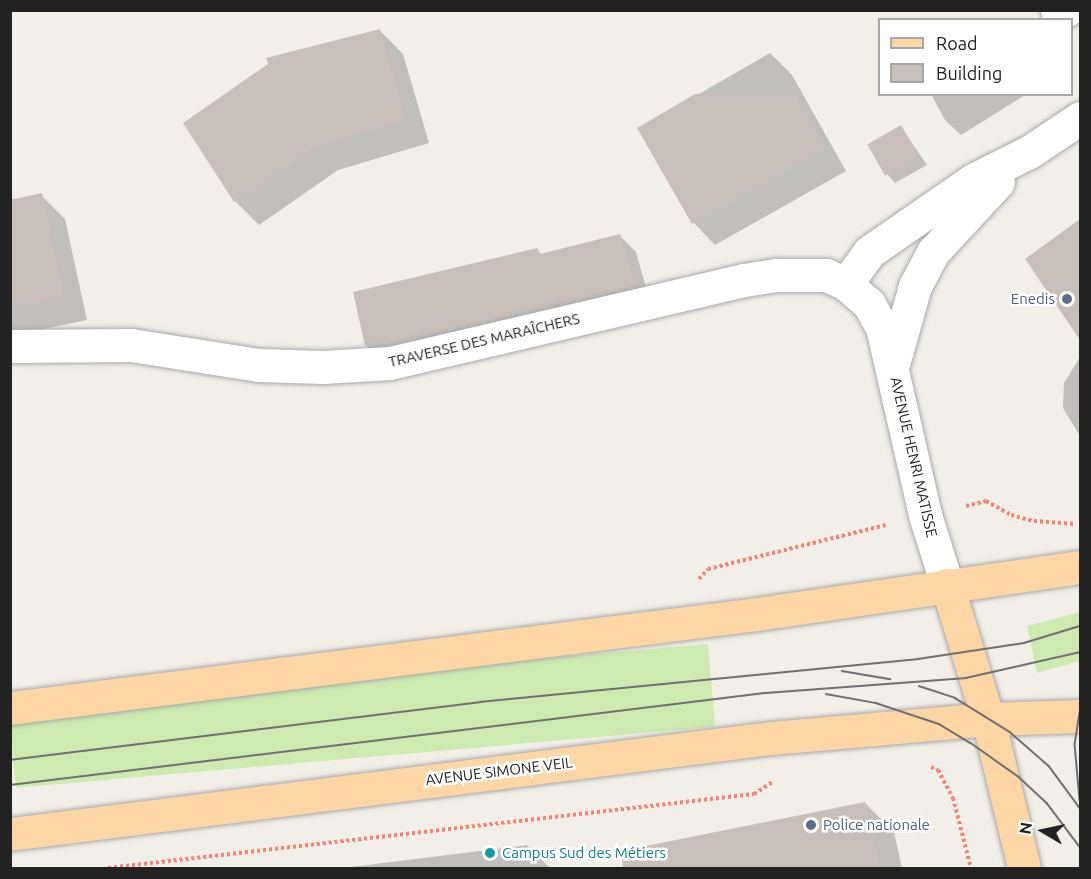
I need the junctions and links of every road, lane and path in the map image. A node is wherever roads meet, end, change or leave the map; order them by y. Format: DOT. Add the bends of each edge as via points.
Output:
graph roads {
  1 [pos="1058,10"];
  2 [pos="1067,10"];
  3 [pos="1080,118"];
  4 [pos="1029,152"];
  5 [pos="846,284"];
  6 [pos="10,346"];
  7 [pos="893,364"];
  8 [pos="925,515"];
  9 [pos="1080,524"];
  10 [pos="1080,567"];
  11 [pos="687,581"];
  12 [pos="947,585"];
  13 [pos="10,708"];
  14 [pos="1080,716"];
  15 [pos="988,719"];
  16 [pos="927,765"];
  17 [pos="784,776"];
  18 [pos="10,834"];
  19 [pos="108,868"];
  20 [pos="971,868"];
  21 [pos="1024,868"];
  1 -- 2 [label="street"];
  3 -- 4 [label="street, AVENUE HENRI MATISSE"];
  4 -- 5 [label="street, AVENUE HENRI MATISSE" via="973,180 869,252"];
  4 -- 7 [label="street, AVENUE HENRI MATISSE" via="965,214 934,251 915,286"];
  5 -- 6 [label="street, TRAVERSE DES MARAÎCHERS" via="826,275 802,273 744,280 390,363 322,368 258,364 131,345"];
  5 -- 7 [label="street, AVENUE HENRI MATISSE" via="869,304 882,327"];
  7 -- 8 [label="street, AVENUE HENRI MATISSE"];
  8 -- 9 [label="path" via="987,501 1011,515 1034,521"];
  8 -- 11 [label="path" via="708,569 698,579"];
  8 -- 12 [label="street, AVENUE HENRI MATISSE"];
  10 -- 12 [label="main road"];
  12 -- 13 [label="main road" via="757,614"];
  12 -- 15 [label="main road"];
  14 -- 15 [label="main road, AVENUE SIMONE VEIL"];
  15 -- 18 [label="main road, AVENUE SIMONE VEIL" via="771,738"];
  15 -- 21 [label="main road"];
  16 -- 20 [label="path" via="938,770 953,798"];
  17 -- 19 [label="path" via="754,794"];
}
